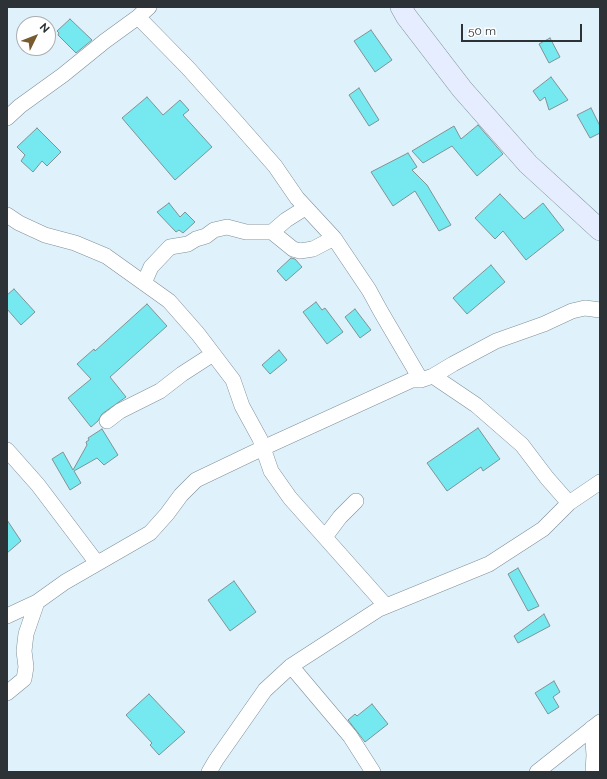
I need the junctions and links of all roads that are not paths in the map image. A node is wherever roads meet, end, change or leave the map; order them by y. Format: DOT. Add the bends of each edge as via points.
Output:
graph roads {
  1 [pos="401,7"];
  2 [pos="144,12"];
  3 [pos="7,118"];
  4 [pos="305,208"];
  5 [pos="7,215"];
  6 [pos="600,230"];
  7 [pos="272,232"];
  8 [pos="334,238"];
  9 [pos="144,283"];
  10 [pos="600,310"];
  11 [pos="214,354"];
  12 [pos="427,378"];
  13 [pos="107,421"];
  14 [pos="263,448"];
  15 [pos="7,450"];
  16 [pos="600,482"];
  17 [pos="356,501"];
  18 [pos="569,503"];
  19 [pos="325,537"];
  20 [pos="97,563"];
  21 [pos="38,602"];
  22 [pos="386,606"];
  23 [pos="7,616"];
  24 [pos="291,666"];
  25 [pos="7,693"];
  26 [pos="596,725"];
  27 [pos="209,772"];
  28 [pos="373,772"];
  29 [pos="537,772"];
  30 [pos="593,772"];
  1 -- 6 [label="street" via="462,89 528,164"];
  2 -- 3 [label="street"];
  2 -- 4 [label="street" via="202,84 275,166"];
  4 -- 7 [label="street"];
  4 -- 8 [label="street"];
  5 -- 9 [label="street" via="45,235 75,243 106,256"];
  7 -- 8 [label="street" via="293,249 300,251 313,249"];
  7 -- 9 [label="street" via="246,232 227,227 214,230 188,244 170,247 151,267"];
  8 -- 12 [label="street"];
  9 -- 11 [label="street" via="169,301"];
  10 -- 12 [label="street" via="585,308 572,311 496,341"];
  11 -- 13 [label="street" via="160,391 120,411"];
  11 -- 14 [label="street" via="233,380 242,406"];
  12 -- 14 [label="street" via="412,380"];
  12 -- 18 [label="street" via="476,405 522,444"];
  14 -- 19 [label="street" via="271,471 290,498"];
  14 -- 20 [label="street" via="196,480 150,533"];
  15 -- 20 [label="street" via="38,485"];
  16 -- 18 [label="street"];
  17 -- 19 [label="street"];
  18 -- 22 [label="street" via="543,529 489,564"];
  19 -- 22 [label="street"];
  20 -- 21 [label="street"];
  21 -- 23 [label="street"];
  21 -- 25 [label="street" via="26,634 24,679"];
  22 -- 24 [label="street"];
  24 -- 27 [label="street" via="265,690"];
  24 -- 28 [label="street" via="350,736"];
  26 -- 29 [label="street"];
  26 -- 30 [label="street"];
}
